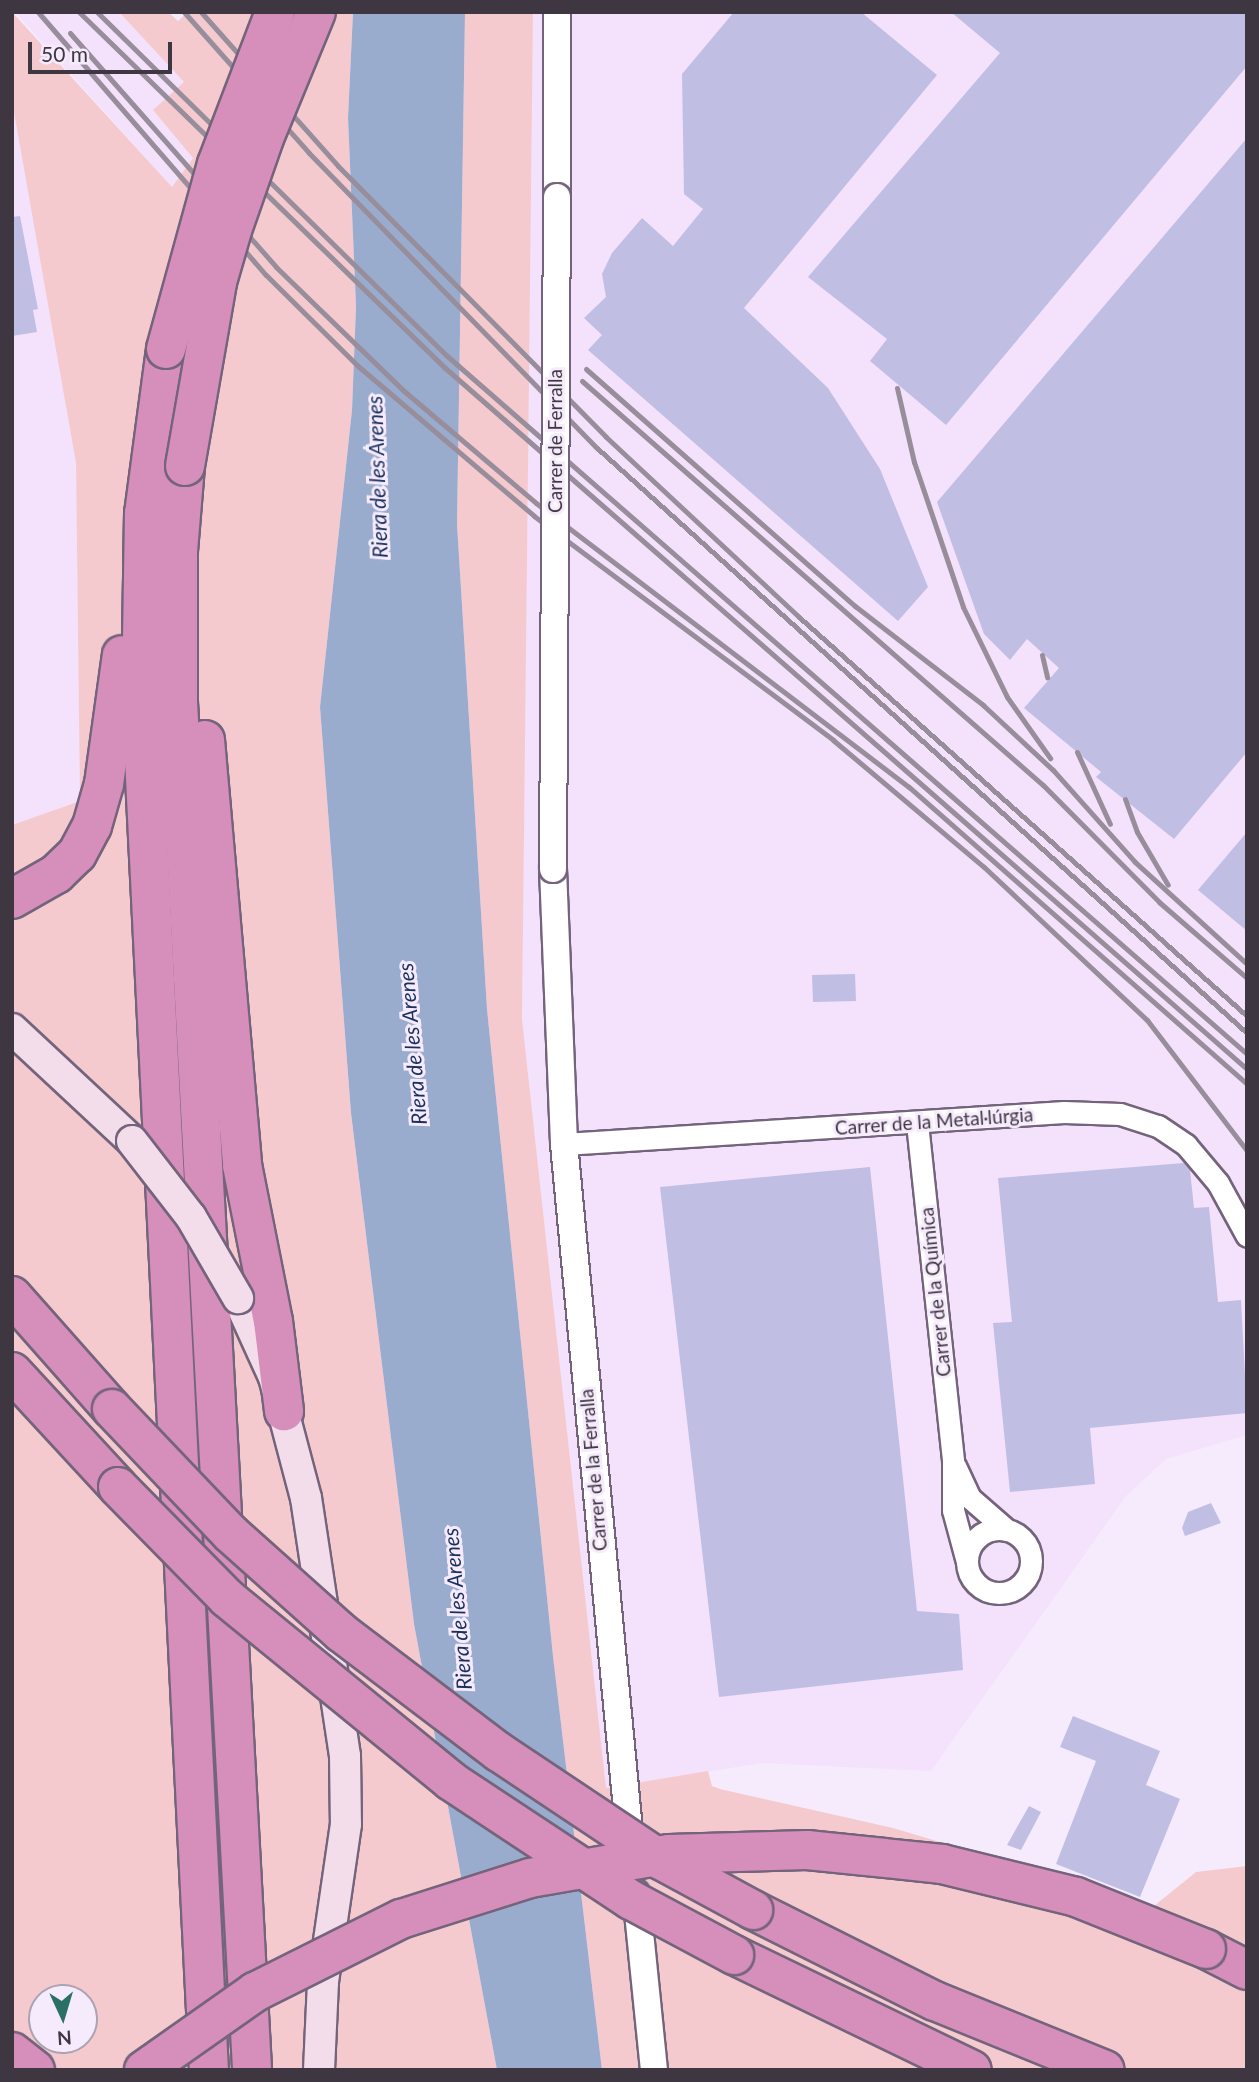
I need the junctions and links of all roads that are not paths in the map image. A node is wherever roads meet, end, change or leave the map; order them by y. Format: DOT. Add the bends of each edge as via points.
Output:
graph roads {
  1 [pos="275,12"];
  2 [pos="316,12"];
  3 [pos="557,12"];
  4 [pos="186,553"];
  5 [pos="138,563"];
  6 [pos="553,869"];
  7 [pos="12,899"];
  8 [pos="12,1030"];
  9 [pos="917,1123"];
  10 [pos="564,1144"];
  11 [pos="1247,1236"];
  12 [pos="12,1296"];
  13 [pos="12,1371"];
  14 [pos="284,1411"];
  15 [pos="953,1461"];
  16 [pos="1007,1530"];
  17 [pos="967,1562"];
  18 [pos="1247,1969"];
  19 [pos="12,2052"];
  20 [pos="34,2070"];
  21 [pos="144,2070"];
  22 [pos="209,2070"];
  23 [pos="252,2070"];
  24 [pos="318,2070"];
  25 [pos="654,2070"];
  26 [pos="972,2070"];
  27 [pos="1105,2070"];
  1 -- 5 [label="highway, bridge" via="217,164 177,303 154,416"];
  2 -- 4 [label="highway, bridge" via="254,163 211,309 185,466"];
  3 -- 6 [label="street, Carrer de Ferralla, bridge"];
  4 -- 14 [label="highway" via="242,1164 273,1321"];
  4 -- 23 [label="highway" via="178,714"];
  5 -- 7 [label="highway" via="104,784 92,826 77,854 56,874"];
  5 -- 22 [label="highway"];
  6 -- 10 [label="street, Carrer de la Ferralla"];
  8 -- 14 [label="main road, bridge" via="132,1141 191,1217 239,1298 270,1366"];
  9 -- 10 [label="street, Carrer de la Metal·lúrgia"];
  9 -- 11 [label="street, Carrer de la Metal·lúrgia" via="1064,1112 1139,1118 1173,1134 1194,1154 1225,1193"];
  9 -- 15 [label="street, Carrer de la Química"];
  10 -- 25 [label="street, Carrer de la Ferralla" via="599,1550"];
  12 -- 27 [label="highway, bridge" via="230,1534 342,1633 499,1752 661,1860 753,1910 935,2001"];
  13 -- 26 [label="highway, bridge" via="227,1598 451,1781 631,1900"];
  14 -- 24 [label="main road" via="306,1498 345,1756 346,1824 323,1982"];
  15 -- 16 [label="street, Carrer de la Química" via="970,1498"];
  15 -- 17 [label="street, Carrer de la Química" via="953,1510"];
  16 -- 17 [label="street" via="979,1536"];
  16 -- 17 [label="street" via="1017,1534 1030,1551 1029,1573 1015,1589 993,1593 983,1589 969,1573"];
  18 -- 21 [label="highway, bridge" via="1076,1897 942,1864 829,1850 669,1854 530,1878 401,1919 255,1992"];
  19 -- 20 [label="highway"];
}
